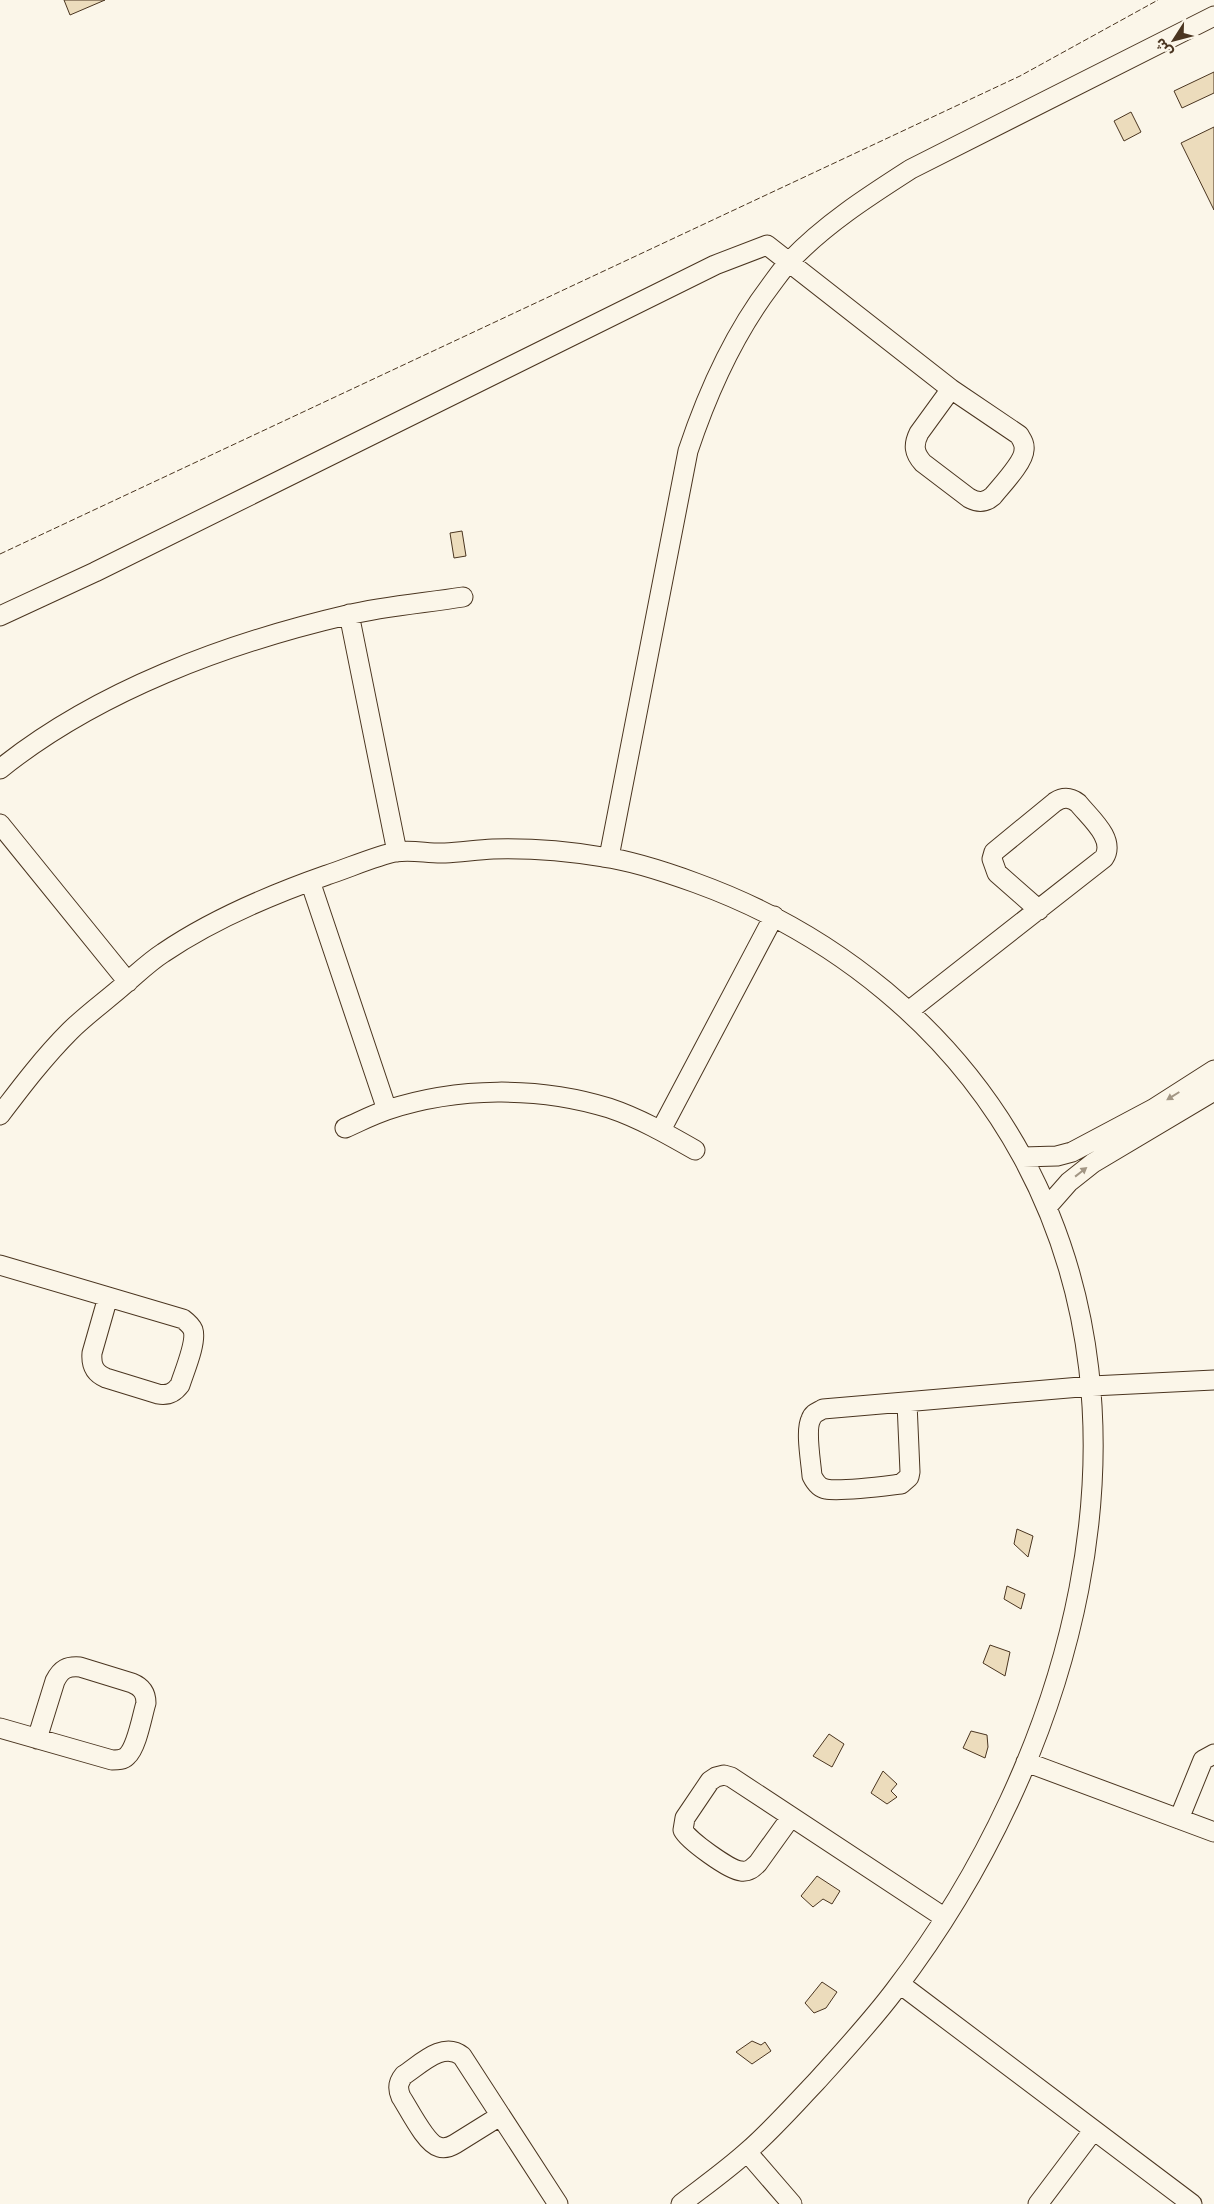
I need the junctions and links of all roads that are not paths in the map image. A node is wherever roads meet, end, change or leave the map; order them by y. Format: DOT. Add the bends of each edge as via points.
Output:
graph roads {
  1 [pos="1214,16"];
  2 [pos="789,261"];
  3 [pos="951,390"];
  4 [pos="463,598"];
  5 [pos="349,614"];
  6 [pos="0,616"];
  7 [pos="0,769"];
  8 [pos="0,824"];
  9 [pos="397,852"];
  10 [pos="609,857"];
  11 [pos="310,881"];
  12 [pos="1039,910"];
  13 [pos="774,916"];
  14 [pos="128,982"];
  15 [pos="910,1010"];
  16 [pos="1214,1070"];
  17 [pos="1214,1092"];
  18 [pos="387,1110"];
  19 [pos="0,1115"];
  20 [pos="344,1128"];
  21 [pos="661,1130"];
  22 [pos="1124,1135"];
  23 [pos="695,1150"];
  24 [pos="1023,1157"];
  25 [pos="1047,1207"];
  26 [pos="0,1265"];
  27 [pos="108,1297"];
  28 [pos="1214,1380"];
  29 [pos="1092,1386"];
  30 [pos="907,1403"];
  31 [pos="0,1728"];
  32 [pos="37,1739"];
  33 [pos="1214,1754"];
  34 [pos="1026,1762"];
  35 [pos="791,1817"];
  36 [pos="1179,1818"];
  37 [pos="1214,1832"];
  38 [pos="944,1918"];
  39 [pos="900,1984"];
  40 [pos="500,2116"];
  41 [pos="1094,2131"];
  42 [pos="747,2152"];
  43 [pos="558,2204"];
  44 [pos="681,2204"];
  45 [pos="792,2204"];
  46 [pos="1038,2204"];
  47 [pos="1192,2204"];
  1 -- 2 [label="street" via="911,169 861,202"];
  2 -- 3 [label="street"];
  2 -- 6 [label="street" via="767,245 715,265"];
  2 -- 10 [label="street" via="756,304 728,351 688,451"];
  3 -- 3 [label="street" via="1019,435 1023,442 1022,459 988,500 969,498 923,462 914,449 919,433"];
  4 -- 5 [label="street"];
  5 -- 7 [label="street" via="253,640 173,670 97,707 24,750"];
  5 -- 9 [label="street"];
  8 -- 14 [label="street"];
  9 -- 10 [label="street" via="514,850"];
  9 -- 11 [label="street"];
  10 -- 13 [label="street" via="666,872"];
  11 -- 14 [label="street" via="205,926 157,956"];
  11 -- 18 [label="street"];
  12 -- 12 [label="street" via="1108,852 1106,837 1072,799 1055,802 994,852 992,859 997,873"];
  12 -- 15 [label="street"];
  13 -- 15 [label="street" via="822,944"];
  13 -- 21 [label="street"];
  14 -- 19 [label="street" via="71,1029"];
  15 -- 24 [label="street" via="972,1080"];
  16 -- 22 [label="street, one-way" via="1161,1104"];
  17 -- 22 [label="street"];
  18 -- 20 [label="street"];
  18 -- 21 [label="street" via="441,1096 498,1092 535,1094 609,1108"];
  21 -- 23 [label="street"];
  22 -- 24 [label="street" via="1057,1156"];
  25 -- 22 [label="street, one-way" via="1080,1172"];
  24 -- 25 [label="street"];
  25 -- 29 [label="street" via="1068,1266 1083,1325"];
  26 -- 27 [label="street"];
  27 -- 27 [label="street" via="183,1319 190,1324 194,1340 176,1390 158,1394 98,1375 93,1369 92,1353"];
  28 -- 29 [label="street"];
  29 -- 30 [label="street"];
  29 -- 34 [label="street" via="1094,1464 1086,1550 1074,1616 1054,1691"];
  30 -- 30 [label="street" via="823,1409 816,1413 810,1419 809,1428 815,1482 832,1490 906,1481 910,1472"];
  31 -- 32 [label="street"];
  32 -- 32 [label="street" via="120,1760 132,1748 146,1696 132,1683 80,1667 65,1668 55,1681"];
  33 -- 36 [label="street" via="1203,1760"];
  34 -- 36 [label="street"];
  34 -- 38 [label="street" via="1002,1816"];
  35 -- 35 [label="street" via="724,1775 710,1781 685,1818 683,1830 691,1840 732,1868 746,1872 758,1863"];
  35 -- 38 [label="street"];
  36 -- 37 [label="street"];
  38 -- 39 [label="street"];
  39 -- 41 [label="street"];
  39 -- 42 [label="street" via="865,2029"];
  40 -- 40 [label="street" via="462,2056 455,2051 441,2051 400,2080 401,2097 428,2139 440,2148 448,2148"];
  40 -- 43 [label="street"];
  41 -- 46 [label="street"];
  41 -- 47 [label="street"];
  42 -- 44 [label="street"];
  42 -- 45 [label="street"];
}
